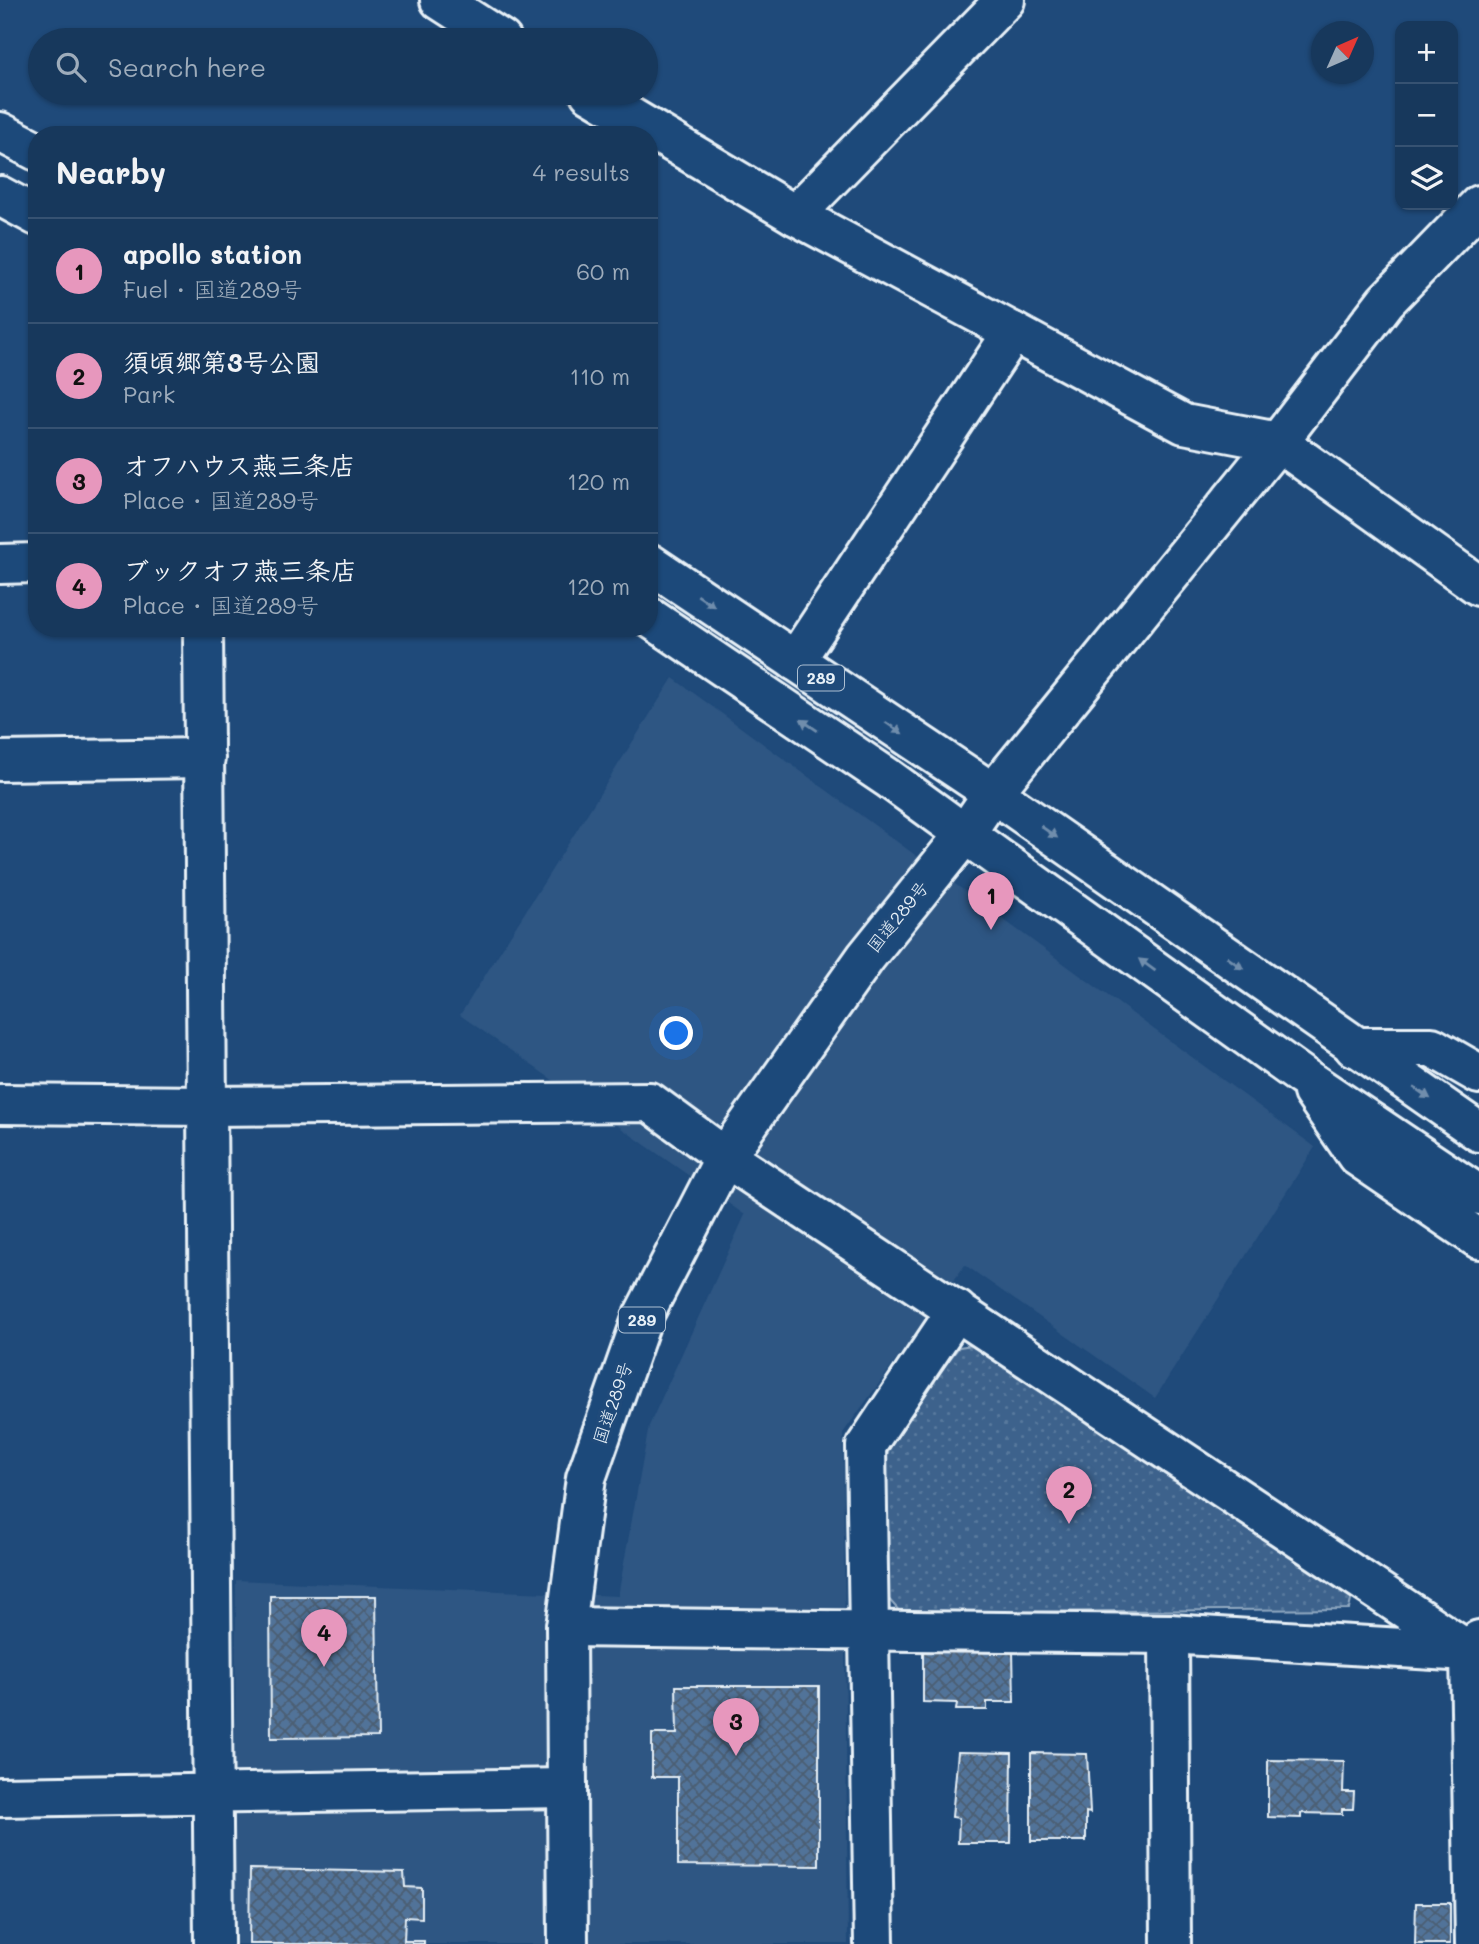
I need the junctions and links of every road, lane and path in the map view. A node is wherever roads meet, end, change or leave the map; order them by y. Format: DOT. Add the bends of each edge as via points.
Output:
graph roads {
  1 [pos="1005,0"];
  2 [pos="463,6"];
  3 [pos="488,28"];
  4 [pos="610,105"];
  5 [pos="645,126"];
  6 [pos="0,132"];
  7 [pos="658,133"];
  8 [pos="28,146"];
  9 [pos="0,196"];
  10 [pos="1479,205"];
  11 [pos="28,211"];
  12 [pos="795,215"];
  13 [pos="1013,331"];
  14 [pos="1278,442"];
  15 [pos="28,563"];
  16 [pos="0,564"];
  17 [pos="658,569"];
  18 [pos="1479,586"];
  19 [pos="658,623"];
  20 [pos="203,637"];
  21 [pos="795,661"];
  22 [pos="205,758"];
  23 [pos="0,761"];
  24 [pos="993,793"];
  25 [pos="965,834"];
  26 [pos="1354,1047"];
  27 [pos="1479,1074"];
  28 [pos="1303,1076"];
  29 [pos="0,1104"];
  30 [pos="207,1106"];
  31 [pos="1479,1132"];
  32 [pos="725,1157"];
  33 [pos="1479,1195"];
  34 [pos="1479,1239"];
  35 [pos="957,1310"];
  36 [pos="566,1627"];
  37 [pos="869,1630"];
  38 [pos="1169,1634"];
  39 [pos="1476,1650"];
  40 [pos="567,1788"];
  41 [pos="211,1795"];
  42 [pos="0,1797"];
  43 [pos="214,1944"];
  44 [pos="568,1944"];
  45 [pos="874,1944"];
  46 [pos="1171,1944"];
  47 [pos="1475,1944"];
  1 -- 12 [label="main road"];
  2 -- 3 [label="main road"];
  4 -- 5 [label="main road"];
  6 -- 8 [label="main road"];
  7 -- 12 [label="main road"];
  9 -- 11 [label="main road"];
  10 -- 14 [label="main road, 国道289号" via="1386,301"];
  12 -- 13 [label="main road"];
  13 -- 14 [label="main road" via="1184,424"];
  13 -- 21 [label="main road"];
  14 -- 18 [label="main road"];
  14 -- 24 [label="main road, 国道289号"];
  15 -- 16 [label="main road"];
  17 -- 21 [label="main road, 289, one-way"];
  25 -- 19 [label="main road, 289, one-way"];
  20 -- 22 [label="main road"];
  21 -- 24 [label="main road, 289, one-way"];
  22 -- 23 [label="main road"];
  22 -- 30 [label="main road"];
  24 -- 25 [label="main road, 国道289号 / 289"];
  24 -- 26 [label="main road, one-way"];
  28 -- 25 [label="main road, one-way"];
  25 -- 32 [label="main road, 国道289号 / 289" via="866,957"];
  26 -- 27 [label="main road" via="1432,1047"];
  26 -- 31 [label="main road, one-way"];
  28 -- 33 [label="main road"];
  28 -- 34 [label="main road" via="1357,1156"];
  29 -- 30 [label="main road"];
  30 -- 32 [label="main road" via="650,1102"];
  30 -- 41 [label="main road"];
  32 -- 35 [label="main road"];
  32 -- 36 [label="main road, 国道289号 / 289" via="643,1316 586,1478"];
  35 -- 37 [label="main road" via="866,1446"];
  35 -- 39 [label="main road"];
  36 -- 37 [label="main road"];
  36 -- 40 [label="main road, 国道289号 / 289"];
  37 -- 38 [label="main road"];
  37 -- 45 [label="main road"];
  38 -- 39 [label="main road"];
  38 -- 46 [label="main road"];
  39 -- 47 [label="main road"];
  40 -- 41 [label="main road"];
  40 -- 44 [label="main road, 国道289号 / 289"];
  41 -- 42 [label="main road"];
  41 -- 43 [label="main road"];
}
